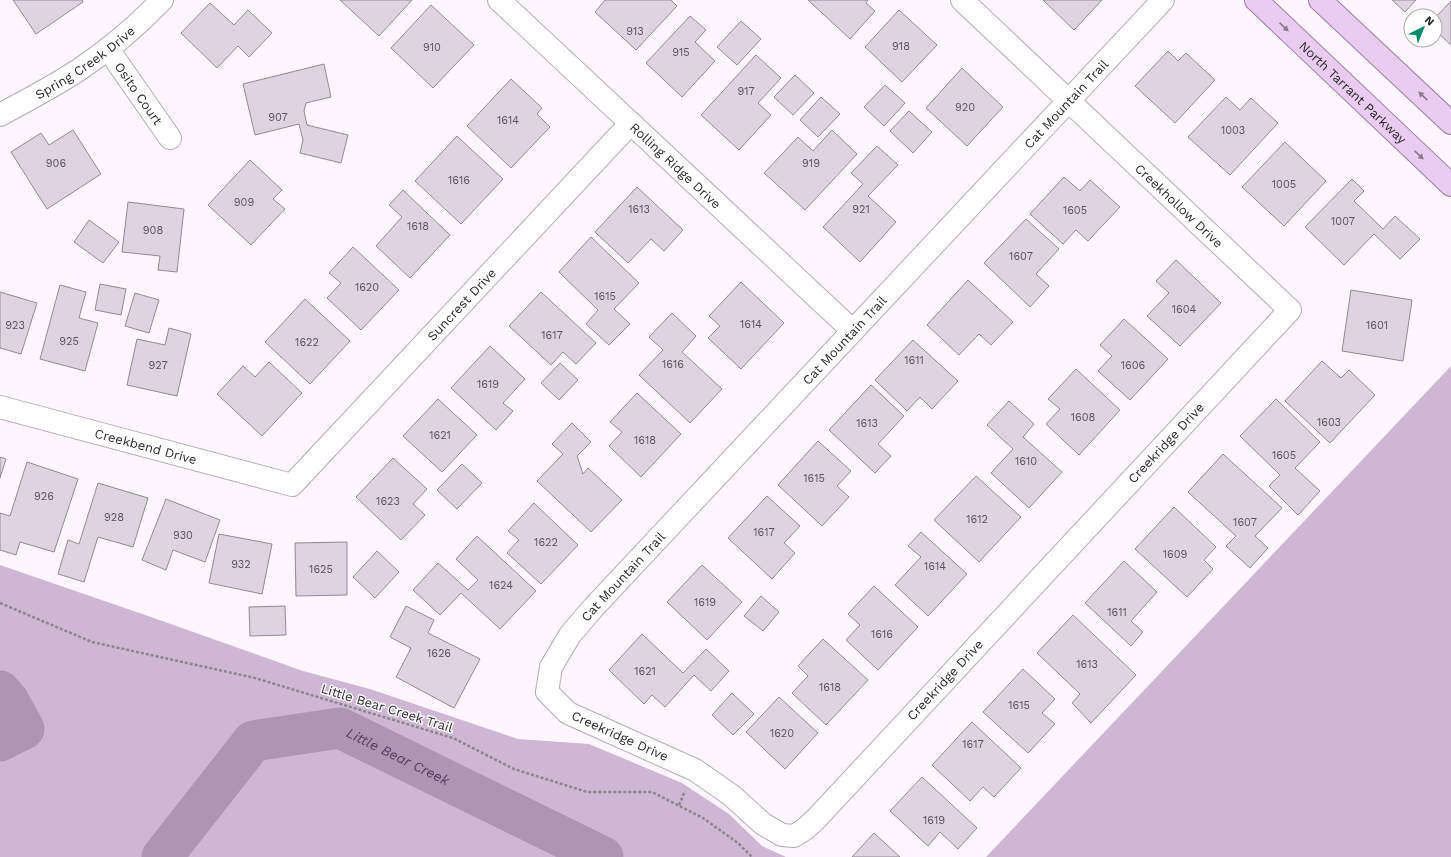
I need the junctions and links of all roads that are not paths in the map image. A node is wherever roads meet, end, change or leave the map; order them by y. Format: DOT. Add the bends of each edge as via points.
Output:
graph roads {
  1 [pos="162,0"];
  2 [pos="499,0"];
  3 [pos="962,0"];
  4 [pos="1163,0"];
  5 [pos="1256,0"];
  6 [pos="1320,0"];
  7 [pos="108,48"];
  8 [pos="1069,101"];
  9 [pos="0,114"];
  10 [pos="631,123"];
  11 [pos="1451,123"];
  12 [pos="170,138"];
  13 [pos="1451,185"];
  14 [pos="1290,310"];
  15 [pos="853,331"];
  16 [pos="0,407"];
  17 [pos="292,485"];
  18 [pos="547,692"];
  1 -- 7 [label="street, Spring Creek Drive" via="138,25"];
  2 -- 10 [label="street, Rolling Ridge Drive"];
  3 -- 8 [label="street, Creekhollow Drive"];
  4 -- 8 [label="street, Cat Mountain Trail"];
  5 -- 13 [label="main road, North Tarrant Parkway, one-way"];
  11 -- 6 [label="main road, one-way"];
  7 -- 9 [label="street, Spring Creek Drive" via="80,69"];
  7 -- 12 [label="street, Osito Court"];
  8 -- 14 [label="street, Creekhollow Drive"];
  8 -- 15 [label="street, Cat Mountain Trail"];
  10 -- 15 [label="street, Rolling Ridge Drive"];
  10 -- 17 [label="street, Suncrest Drive"];
  14 -- 18 [label="street, Creekridge Drive" via="815,820 794,836 782,835 763,824 731,795 695,770 568,714"];
  15 -- 18 [label="street, Cat Mountain Trail" via="570,635 551,667"];
  16 -- 17 [label="street, Creekbend Drive"];
}
